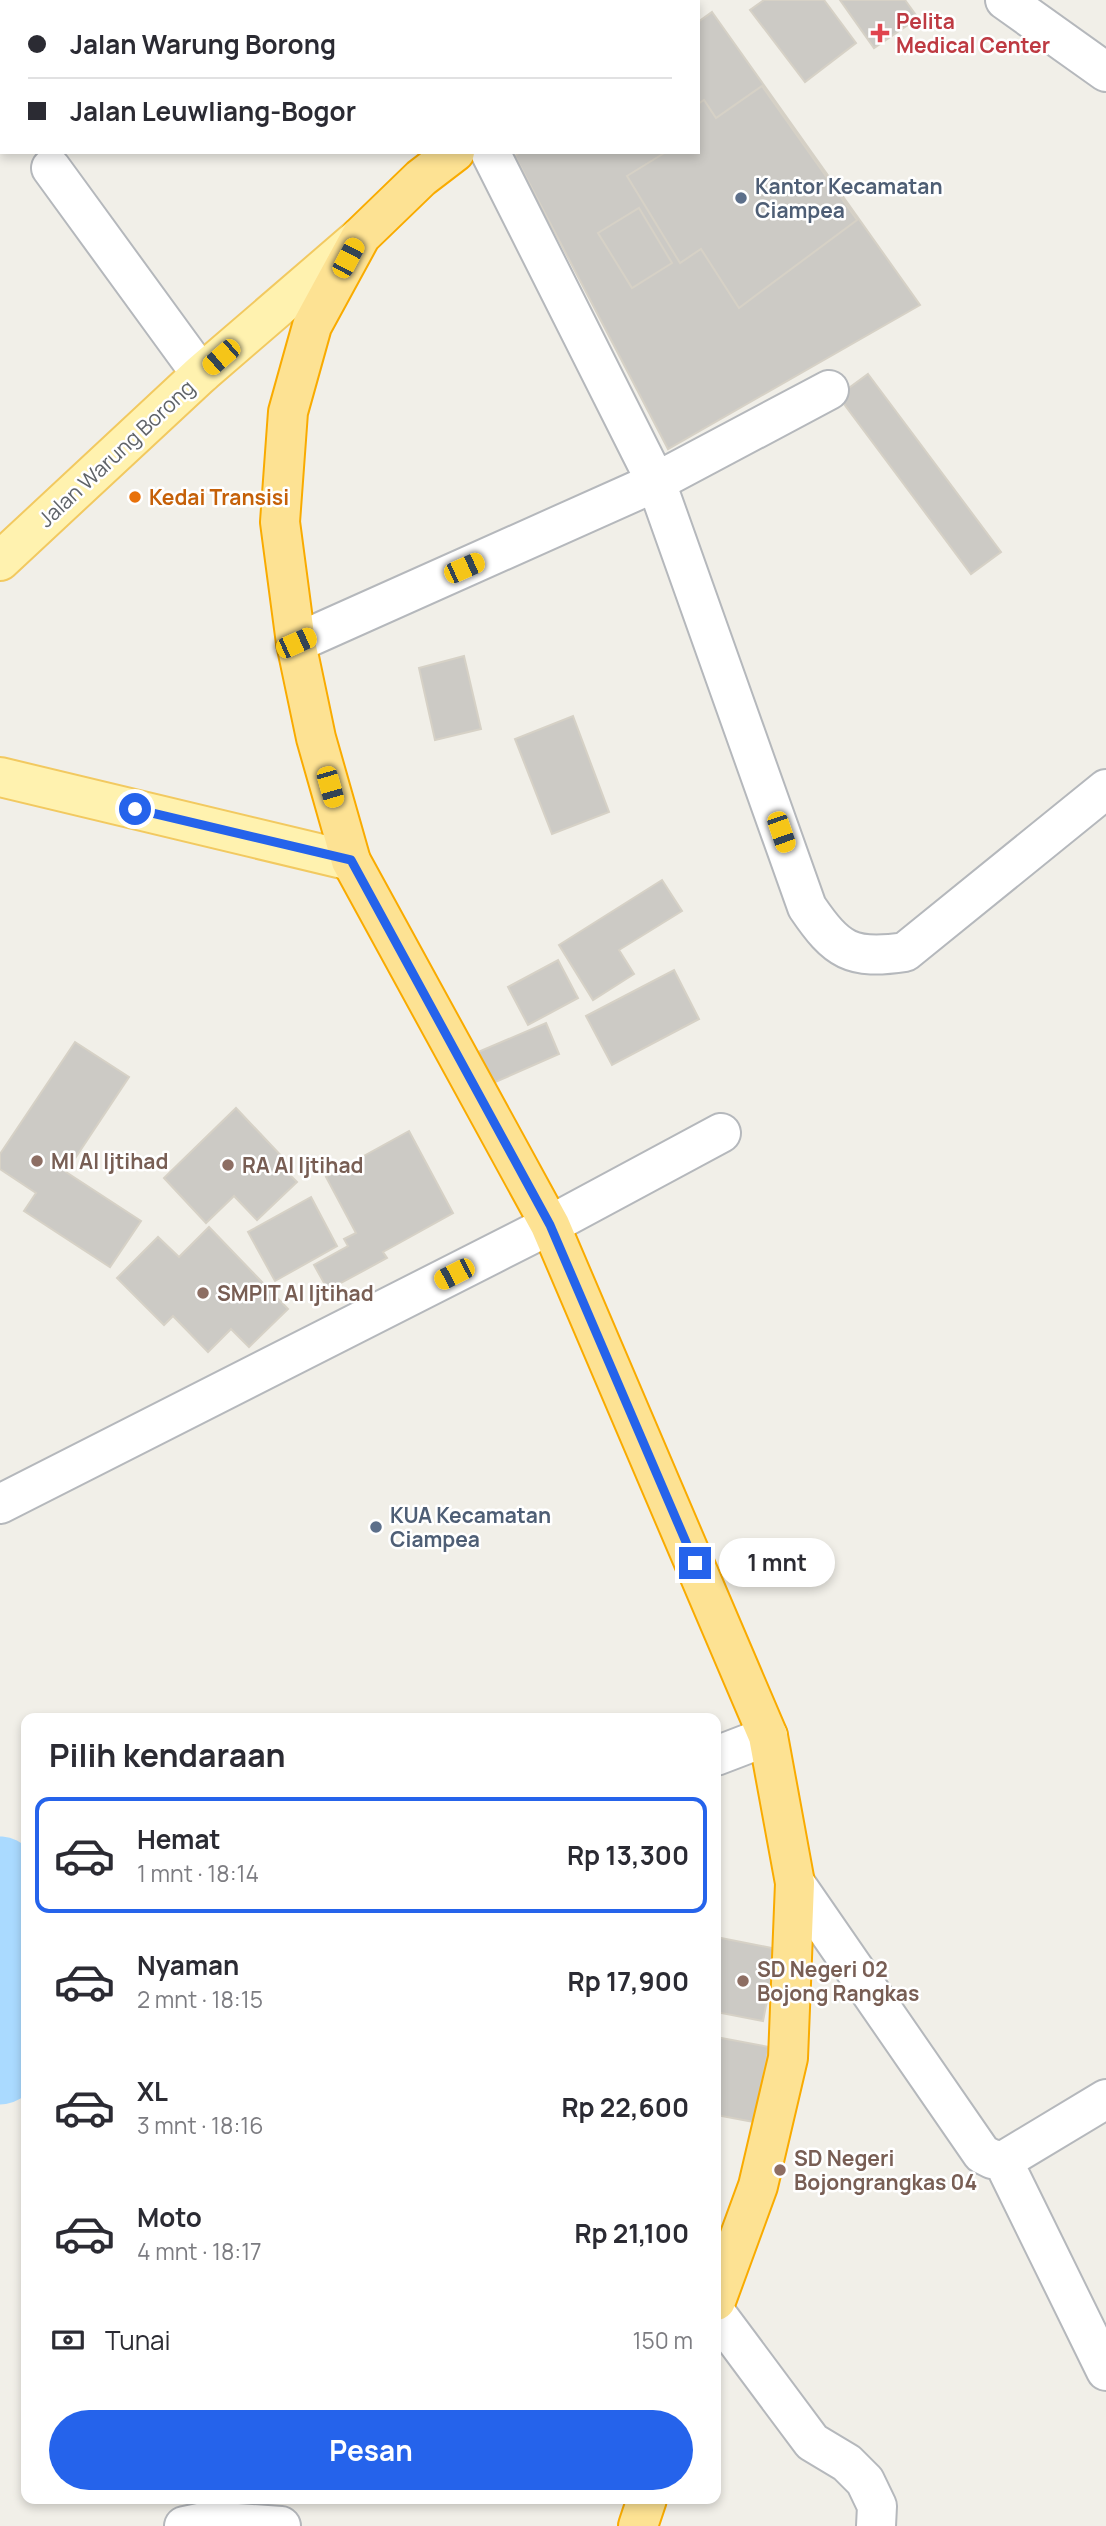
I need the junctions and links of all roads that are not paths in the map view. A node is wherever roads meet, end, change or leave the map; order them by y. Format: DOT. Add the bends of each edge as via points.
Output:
graph roads {
  1 [pos="1005,0"];
  2 [pos="1106,72"];
  3 [pos="452,154"];
  4 [pos="491,154"];
  5 [pos="51,168"];
  6 [pos="360,236"];
  7 [pos="201,374"];
  8 [pos="829,390"];
  9 [pos="656,482"];
  10 [pos="0,561"];
  11 [pos="296,643"];
  12 [pos="0,777"];
  13 [pos="1106,789"];
  14 [pos="351,860"];
  15 [pos="721,1133"];
  16 [pos="550,1225"];
  17 [pos="0,1504"];
  18 [pos="768,1736"];
  19 [pos="721,1754"];
  20 [pos="795,1883"];
  21 [pos="1106,2099"];
  22 [pos="1003,2161"];
  23 [pos="721,2287"];
  24 [pos="721,2320"];
  25 [pos="1106,2371"];
  26 [pos="645,2504"];
  27 [pos="184,2526"];
  28 [pos="281,2526"];
  29 [pos="638,2526"];
  30 [pos="876,2526"];
  1 -- 2 [label="street"];
  3 -- 6 [label="highway"];
  4 -- 9 [label="street"];
  5 -- 7 [label="street"];
  6 -- 7 [label="main road, Jalan Warung Borong"];
  6 -- 11 [label="highway" via="312,326 288,412 281,522"];
  7 -- 10 [label="main road, Jalan Warung Borong"];
  8 -- 9 [label="street"];
  9 -- 11 [label="street"];
  9 -- 13 [label="street" via="807,906 826,934 849,951 876,956 905,952"];
  11 -- 14 [label="highway" via="316,738"];
  12 -- 14 [label="main road"];
  14 -- 16 [label="highway"];
  15 -- 16 [label="street"];
  16 -- 17 [label="street"];
  16 -- 18 [label="highway"];
  18 -- 19 [label="street"];
  18 -- 20 [label="highway"];
  20 -- 22 [label="street" via="982,2154"];
  20 -- 23 [label="highway" via="788,2058 758,2186"];
  21 -- 22 [label="street"];
  22 -- 25 [label="street"];
  24 -- 30 [label="street" via="812,2442 847,2463 865,2481 877,2506"];
  26 -- 29 [label="highway"];
  27 -- 28 [label="street" via="208,2521"];
}
